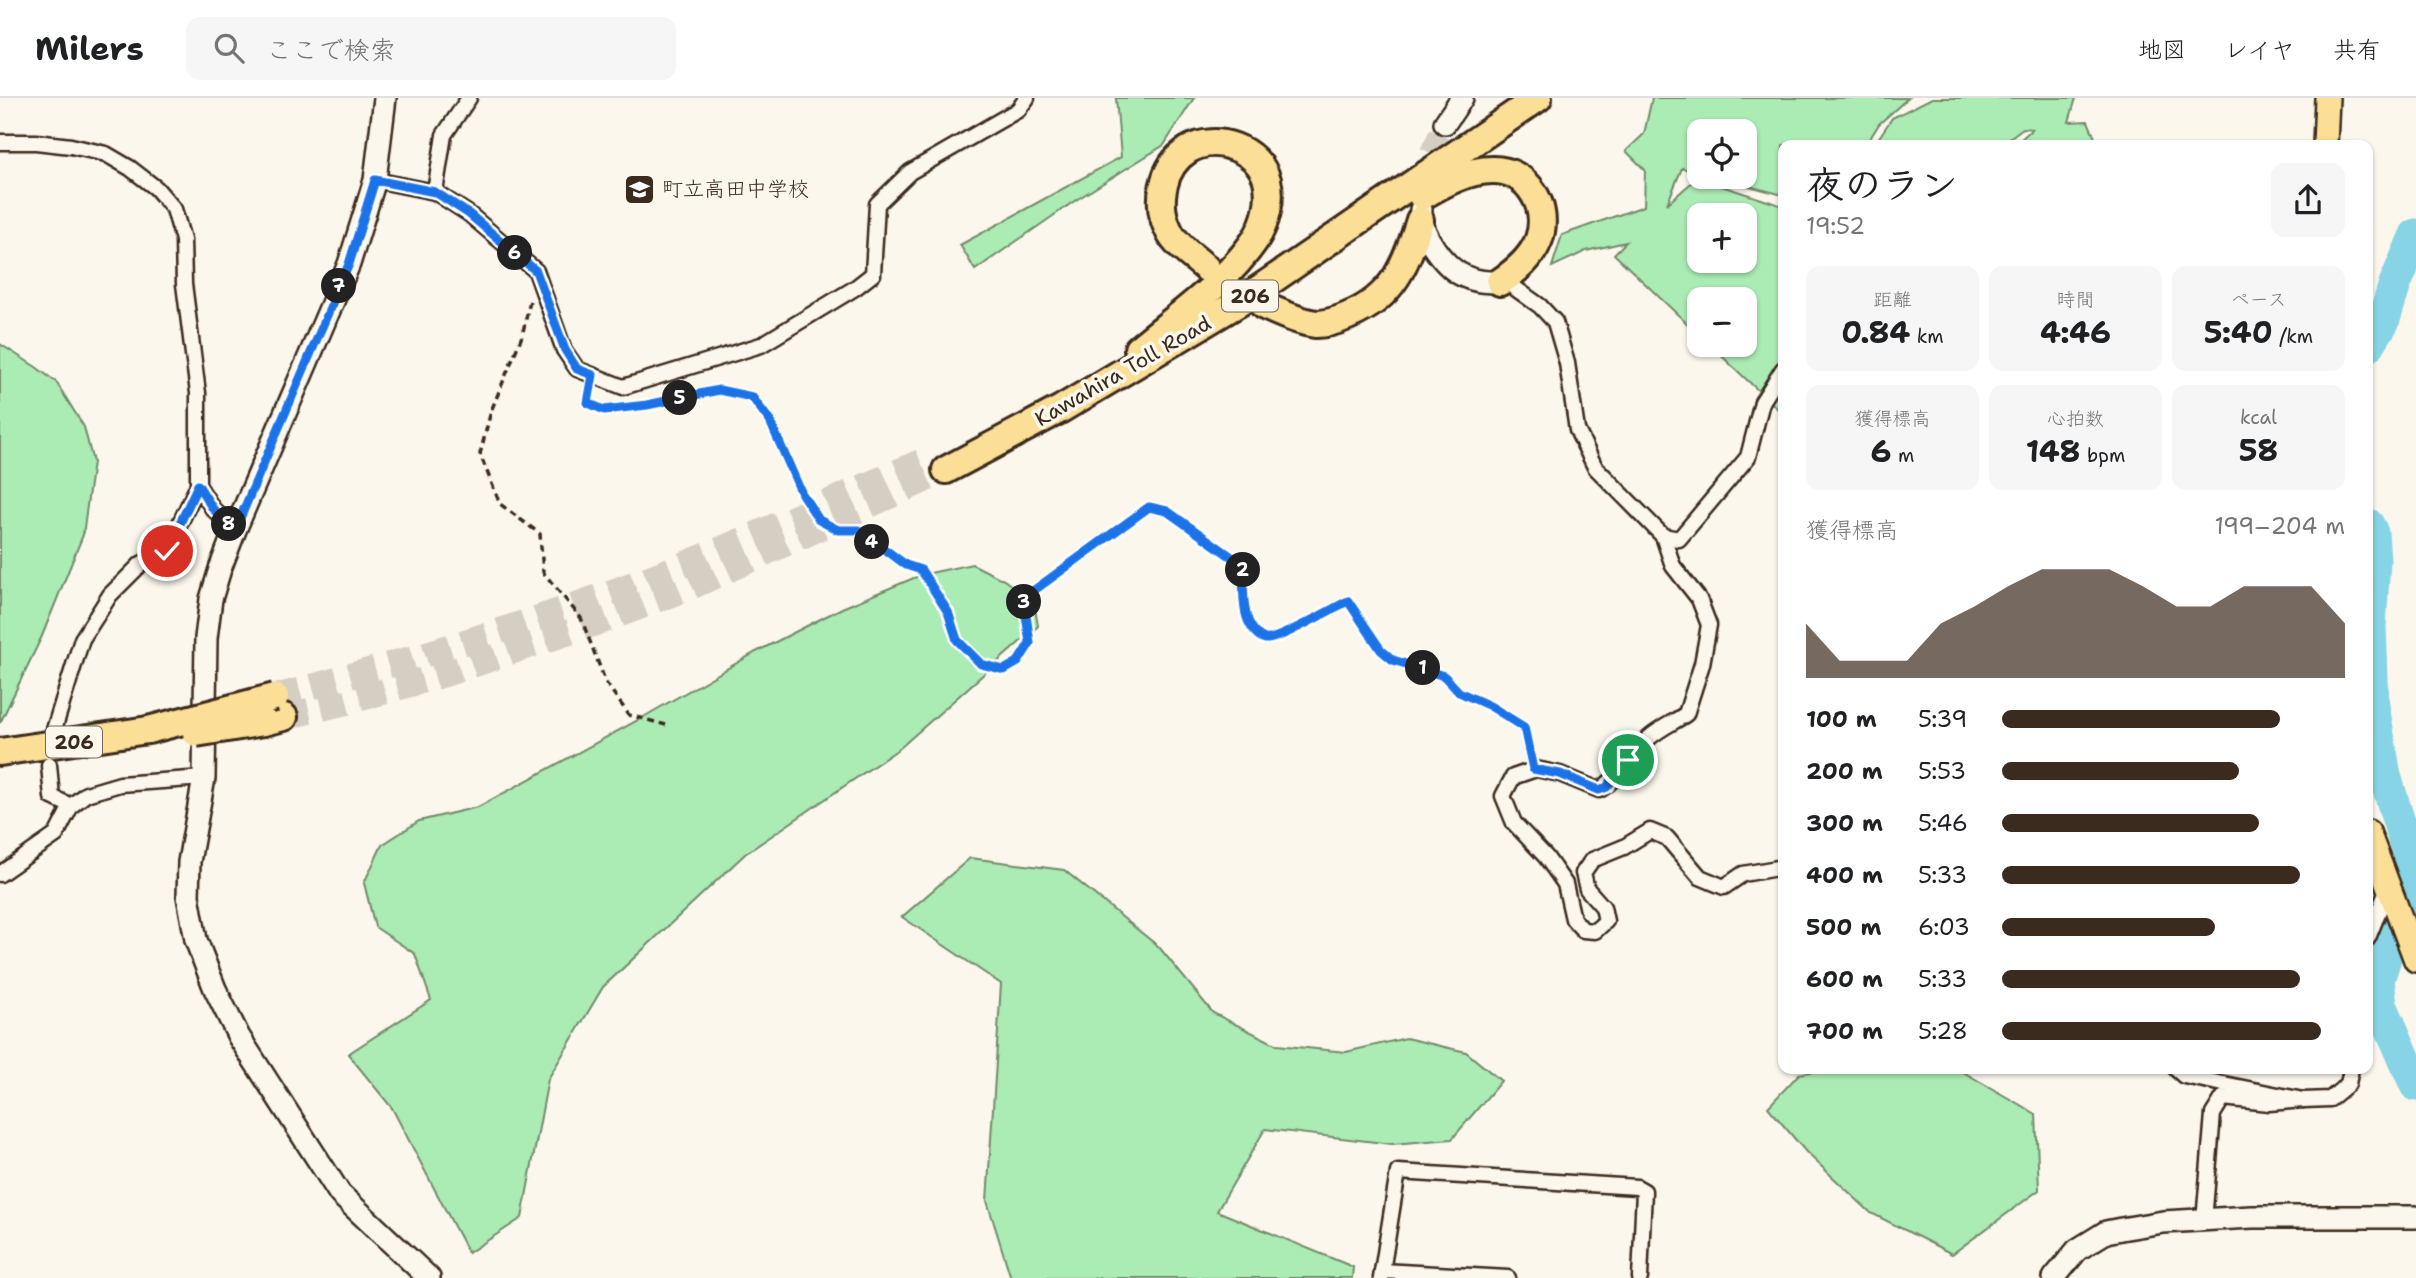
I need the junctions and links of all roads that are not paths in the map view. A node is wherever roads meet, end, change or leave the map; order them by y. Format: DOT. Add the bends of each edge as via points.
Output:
graph roads {
  1 [pos="386,98"];
  2 [pos="469,98"];
  3 [pos="1027,98"];
  4 [pos="1462,98"];
  5 [pos="1520,98"];
  6 [pos="1538,98"];
  7 [pos="2327,98"];
  8 [pos="1445,123"];
  9 [pos="2325,140"];
  10 [pos="0,142"];
  11 [pos="375,180"];
  12 [pos="435,192"];
  13 [pos="1421,213"];
  14 [pos="1206,268"];
  15 [pos="1500,282"];
  16 [pos="1252,304"];
  17 [pos="1138,349"];
  18 [pos="1778,377"];
  19 [pos="198,485"];
  20 [pos="235,530"];
  21 [pos="1663,536"];
  22 [pos="274,712"];
  23 [pos="147,735"];
  24 [pos="52,736"];
  25 [pos="0,752"];
  26 [pos="0,765"];
  27 [pos="49,765"];
  28 [pos="204,778"];
  29 [pos="71,806"];
  30 [pos="2373,846"];
  31 [pos="1778,868"];
  32 [pos="0,874"];
  33 [pos="2390,893"];
  34 [pos="2373,929"];
  35 [pos="2416,960"];
  36 [pos="2182,1074"];
  37 [pos="2350,1074"];
  38 [pos="2303,1100"];
  39 [pos="2416,1217"];
  40 [pos="2204,1222"];
  41 [pos="1381,1274"];
  42 [pos="429,1278"];
  43 [pos="1508,1278"];
  44 [pos="1640,1278"];
  45 [pos="2054,1278"];
  1 -- 11 [label="street"];
  2 -- 12 [label="street" via="444,135"];
  3 -- 12 [label="street" via="1018,110 910,172 877,204 873,274 855,288 761,345 623,387 577,369 565,350 536,271 469,214"];
  4 -- 8 [label="street"];
  5 -- 17 [label="highway, Kawahira Toll Road / 206" via="1305,244"];
  6 -- 16 [label="highway, Kawahira Toll Road / 206"];
  7 -- 9 [label="main road"];
  10 -- 19 [label="street" via="36,142 106,154 156,188 174,209 183,240 198,393"];
  11 -- 12 [label="street"];
  11 -- 20 [label="street" via="349,264"];
  13 -- 15 [label="street" via="1437,253 1451,267 1464,277"];
  13 -- 16 [label="highway" via="1407,259 1393,284 1363,310 1317,324"];
  14 -- 17 [label="highway" via="1170,233 1163,214 1166,175 1189,149 1232,145 1250,154 1264,169 1269,190 1266,215 1256,239 1214,285"];
  15 -- 16 [label="highway" via="1530,257 1543,221 1530,186 1515,175 1496,170 1472,172 1443,183"];
  15 -- 21 [label="street" via="1540,306 1555,322 1567,363 1577,430 1595,467"];
  16 -- 17 [label="highway, Kawahira Toll Road / 206" via="1061,410 942,462"];
  18 -- 21 [label="street" via="1762,402 1748,457 1679,539"];
  19 -- 20 [label="street" via="213,509"];
  19 -- 24 [label="street" via="167,551 141,564 110,595 82,639"];
  20 -- 28 [label="street" via="219,569 206,638"];
  21 -- 31 [label="street" via="1673,566 1699,599 1709,625 1686,715 1650,737 1607,787 1599,790 1533,769 1513,777 1503,796 1514,823 1565,884 1573,919 1583,930 1595,930 1606,921 1583,873 1592,860 1650,831 1667,838 1700,877 1724,887 1743,874"];
  22 -- 23 [label="highway, 206, bridge"];
  23 -- 25 [label="highway, 206"];
  23 -- 26 [label="highway, 206"];
  27 -- 29 [label="street" via="52,797"];
  28 -- 29 [label="street" via="120,784 86,794"];
  28 -- 42 [label="street" via="189,862 188,896 196,940 215,989 239,1037 340,1194"];
  29 -- 32 [label="street" via="56,835"];
  30 -- 33 [label="main road"];
  33 -- 34 [label="street"];
  33 -- 35 [label="main road"];
  36 -- 38 [label="street"];
  37 -- 38 [label="street" via="2348,1084 2330,1099"];
  38 -- 40 [label="street" via="2223,1098 2213,1114"];
  39 -- 40 [label="street" via="2266,1217"];
  40 -- 45 [label="street" via="2163,1222 2105,1232 2077,1250"];
  41 -- 43 [label="street"];
  41 -- 44 [label="street" via="1398,1172 1637,1187 1644,1191"];
}
